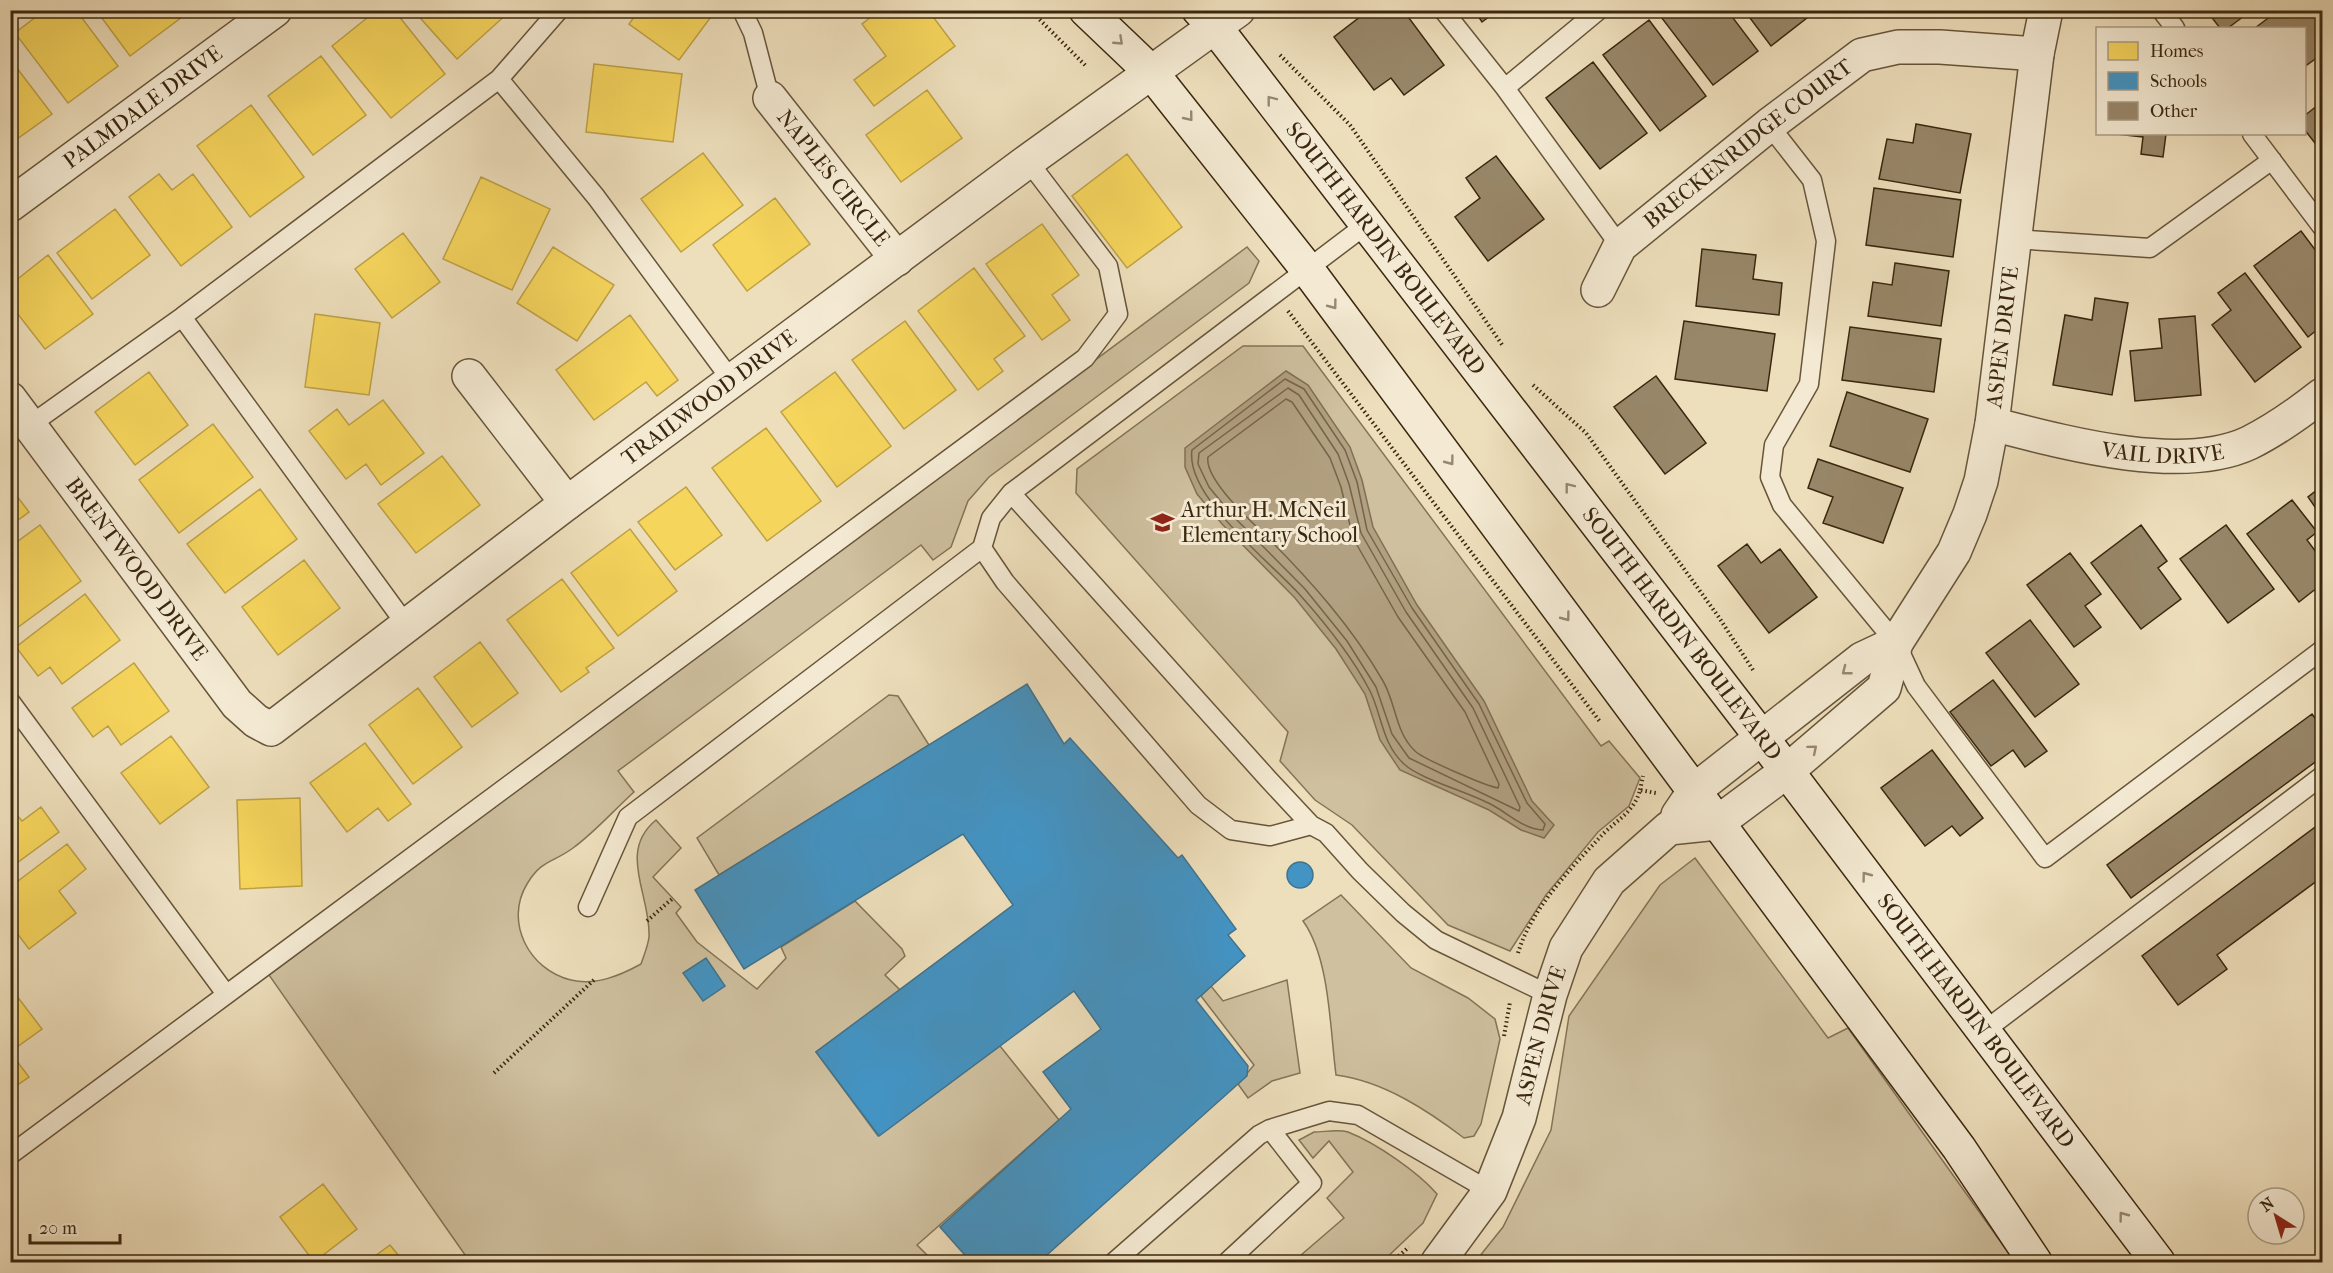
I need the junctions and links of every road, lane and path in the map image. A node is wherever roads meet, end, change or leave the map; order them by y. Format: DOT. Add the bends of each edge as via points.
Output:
graph roads {
  1 [pos="275,10"];
  2 [pos="559,10"];
  3 [pos="742,10"];
  4 [pos="1030,10"];
  5 [pos="1086,10"];
  6 [pos="1443,10"];
  7 [pos="1599,10"];
  8 [pos="2046,10"];
  9 [pos="2161,10"];
  10 [pos="1217,16"];
  11 [pos="2174,27"];
  12 [pos="2037,54"];
  13 [pos="1280,55"];
  14 [pos="1086,66"];
  15 [pos="1152,72"];
  16 [pos="499,79"];
  17 [pos="1505,88"];
  18 [pos="770,98"];
  19 [pos="1769,125"];
  20 [pos="2253,135"];
  21 [pos="2272,160"];
  22 [pos="1028,161"];
  23 [pos="10,205"];
  24 [pos="1367,224"];
  25 [pos="2322,227"];
  26 [pos="2014,239"];
  27 [pos="1620,246"];
  28 [pos="897,260"];
  29 [pos="1307,270"];
  30 [pos="1598,290"];
  31 [pos="1275,294"];
  32 [pos="182,317"];
  33 [pos="1506,350"];
  34 [pos="469,376"];
  35 [pos="1527,379"];
  36 [pos="732,381"];
  37 [pos="2322,395"];
  38 [pos="10,399"];
  39 [pos="1992,424"];
  40 [pos="30,425"];
  41 [pos="1011,493"];
  42 [pos="567,503"];
  43 [pos="982,548"];
  44 [pos="407,626"];
  45 [pos="1896,643"];
  46 [pos="2322,650"];
  47 [pos="1759,678"];
  48 [pos="10,701"];
  49 [pos="271,729"];
  50 [pos="1608,733"];
  51 [pos="1762,738"];
  52 [pos="1637,768"];
  53 [pos="1787,771"];
  54 [pos="2322,776"];
  55 [pos="1640,790"];
  56 [pos="1695,790"];
  57 [pos="1717,823"];
  58 [pos="1311,825"];
  59 [pos="1669,828"];
  60 [pos="673,898"];
  61 [pos="588,908"];
  62 [pos="646,921"];
  63 [pos="595,979"];
  64 [pos="226,994"];
  65 [pos="1550,995"];
  66 [pos="1984,1031"];
  67 [pos="494,1073"];
  68 [pos="1270,1129"];
  69 [pos="10,1155"];
  70 [pos="1490,1191"];
  71 [pos="1114,1263"];
  72 [pos="1227,1263"];
  73 [pos="1437,1263"];
  74 [pos="2035,1263"];
  75 [pos="2158,1263"];
  1 -- 23 [label="street, PALMDALE DRIVE"];
  2 -- 16 [label="lane"];
  3 -- 18 [label="lane" via="753,33"];
  4 -- 14 [label="path"];
  5 -- 15 [label="street, one-way"];
  6 -- 17 [label="lane"];
  7 -- 17 [label="lane"];
  8 -- 12 [label="street, ASPEN DRIVE"];
  9 -- 11 [label="lane"];
  10 -- 15 [label="street, TRAILWOOD DRIVE"];
  24 -- 10 [label="street, SOUTH HARDIN BOULEVARD, one-way"];
  12 -- 19 [label="street, BRECKENRIDGE COURT" via="1908,47 1862,55"];
  12 -- 26 [label="street, ASPEN DRIVE"];
  13 -- 33 [label="path" via="1350,125"];
  15 -- 22 [label="street, TRAILWOOD DRIVE"];
  15 -- 29 [label="street, one-way"];
  16 -- 32 [label="lane"];
  16 -- 36 [label="lane" via="596,197"];
  17 -- 27 [label="lane"];
  18 -- 28 [label="street, NAPLES CIRCLE"];
  19 -- 27 [label="street, BRECKENRIDGE COURT"];
  19 -- 45 [label="lane" via="1812,180 1826,240 1809,384 1774,445 1770,477 1782,505"];
  20 -- 21 [label="lane"];
  21 -- 25 [label="lane"];
  21 -- 26 [label="lane" via="2150,248"];
  22 -- 28 [label="street, TRAILWOOD DRIVE"];
  22 -- 64 [label="lane" via="1108,266 1118,314 1085,358"];
  24 -- 29 [label="lane"];
  51 -- 24 [label="street, SOUTH HARDIN BOULEVARD, one-way"];
  26 -- 39 [label="street, ASPEN DRIVE"];
  27 -- 30 [label="street, BRECKENRIDGE COURT"];
  28 -- 36 [label="street, TRAILWOOD DRIVE"];
  29 -- 31 [label="lane"];
  29 -- 56 [label="street, one-way"];
  31 -- 41 [label="lane"];
  31 -- 50 [label="path"];
  32 -- 40 [label="lane"];
  32 -- 44 [label="lane"];
  34 -- 42 [label="street"];
  35 -- 47 [label="path" via="1587,433"];
  36 -- 42 [label="street, TRAILWOOD DRIVE"];
  37 -- 39 [label="street, VAIL DRIVE" via="2248,443 2210,454 2147,454 2086,448"];
  38 -- 40 [label="street, BRENTWOOD DRIVE"];
  39 -- 45 [label="street, ASPEN DRIVE" via="1981,481 1954,552"];
  40 -- 49 [label="street, BRENTWOOD DRIVE" via="237,704"];
  41 -- 43 [label="lane" via="991,518"];
  41 -- 58 [label="lane"];
  42 -- 44 [label="street, TRAILWOOD DRIVE"];
  43 -- 58 [label="lane" via="1005,582 1198,805 1231,830 1270,836"];
  43 -- 61 [label="lane" via="628,817"];
  44 -- 49 [label="street, TRAILWOOD DRIVE"];
  45 -- 46 [label="lane" via="1916,686 2044,858"];
  45 -- 51 [label="street, ASPEN DRIVE, one-way" via="1862,659"];
  53 -- 45 [label="street, ASPEN DRIVE, one-way" via="1884,688"];
  48 -- 64 [label="lane"];
  51 -- 53 [label="street, SOUTH HARDIN BOULEVARD"];
  51 -- 56 [label="street, ASPEN DRIVE"];
  52 -- 55 [label="path" via="1644,777"];
  53 -- 57 [label="street, ASPEN DRIVE"];
  66 -- 53 [label="street, SOUTH HARDIN BOULEVARD, one-way"];
  54 -- 66 [label="lane"];
  56 -- 57 [label="street"];
  56 -- 59 [label="street, ASPEN DRIVE"];
  57 -- 59 [label="street"];
  57 -- 74 [label="street" via="1954,1140"];
  58 -- 65 [label="lane" via="1326,833 1374,885 1437,940"];
  59 -- 65 [label="street, ASPEN DRIVE" via="1609,881 1566,948"];
  60 -- 62 [label="path"];
  63 -- 67 [label="path"];
  64 -- 69 [label="lane"];
  65 -- 70 [label="street, ASPEN DRIVE" via="1519,1118"];
  75 -- 66 [label="street, SOUTH HARDIN BOULEVARD, one-way"];
  68 -- 70 [label="lane" via="1329,1111 1358,1115"];
  68 -- 71 [label="lane"];
  68 -- 72 [label="lane" via="1312,1183"];
  70 -- 73 [label="street, ASPEN DRIVE"];
}
